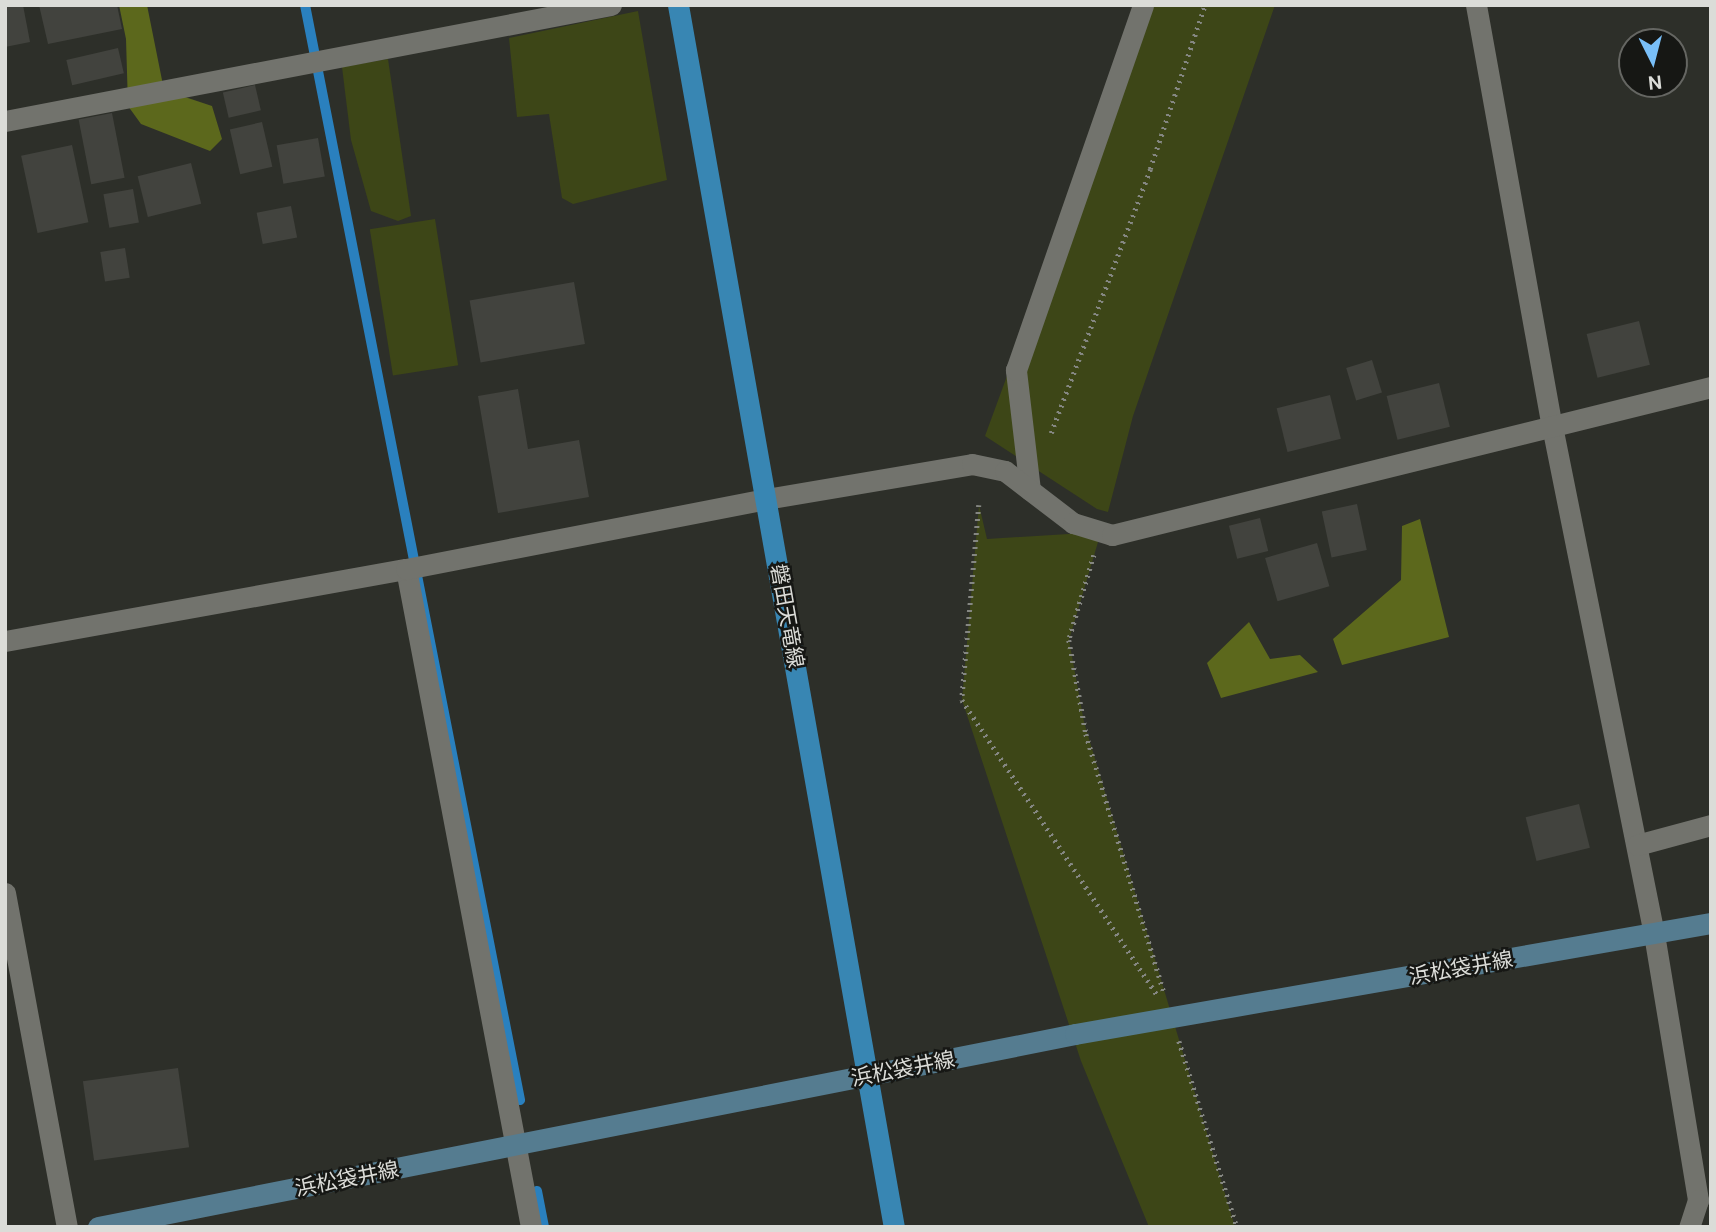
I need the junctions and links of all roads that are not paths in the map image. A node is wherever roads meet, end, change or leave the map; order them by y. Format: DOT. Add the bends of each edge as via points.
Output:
graph roads {
  1 [pos="611,5"];
  2 [pos="678,5"];
  3 [pos="1143,5"];
  4 [pos="1476,5"];
  5 [pos="5,121"];
  6 [pos="1711,387"];
  7 [pos="1552,426"];
  8 [pos="1030,490"];
  9 [pos="766,499"];
  10 [pos="406,569"];
  11 [pos="5,641"];
  12 [pos="1711,825"];
  13 [pos="1637,845"];
  14 [pos="5,892"];
  15 [pos="1711,923"];
  16 [pos="1654,934"];
  17 [pos="868,1077"];
  18 [pos="515,1146"];
  19 [pos="66,1227"];
  20 [pos="98,1227"];
  21 [pos="531,1227"];
  22 [pos="894,1227"];
  23 [pos="1689,1227"];
  1 -- 5 [label="street"];
  2 -- 9 [label="main road, 磐田天竜線"];
  3 -- 8 [label="street" via="1016,370"];
  4 -- 7 [label="street"];
  6 -- 7 [label="street"];
  7 -- 8 [label="street" via="1112,535 1073,523"];
  7 -- 13 [label="street"];
  8 -- 9 [label="street" via="1004,471 972,464"];
  9 -- 10 [label="street"];
  9 -- 17 [label="main road, 磐田天竜線"];
  10 -- 11 [label="street"];
  10 -- 18 [label="street"];
  12 -- 13 [label="street"];
  13 -- 16 [label="street"];
  14 -- 19 [label="street"];
  15 -- 16 [label="main road, 浜松袋井線"];
  16 -- 17 [label="main road, 浜松袋井線" via="1075,1034"];
  16 -- 23 [label="street" via="1698,1200"];
  17 -- 18 [label="main road, 浜松袋井線"];
  17 -- 22 [label="main road, 磐田天竜線"];
  18 -- 20 [label="main road, 浜松袋井線"];
  18 -- 21 [label="street"];
}
